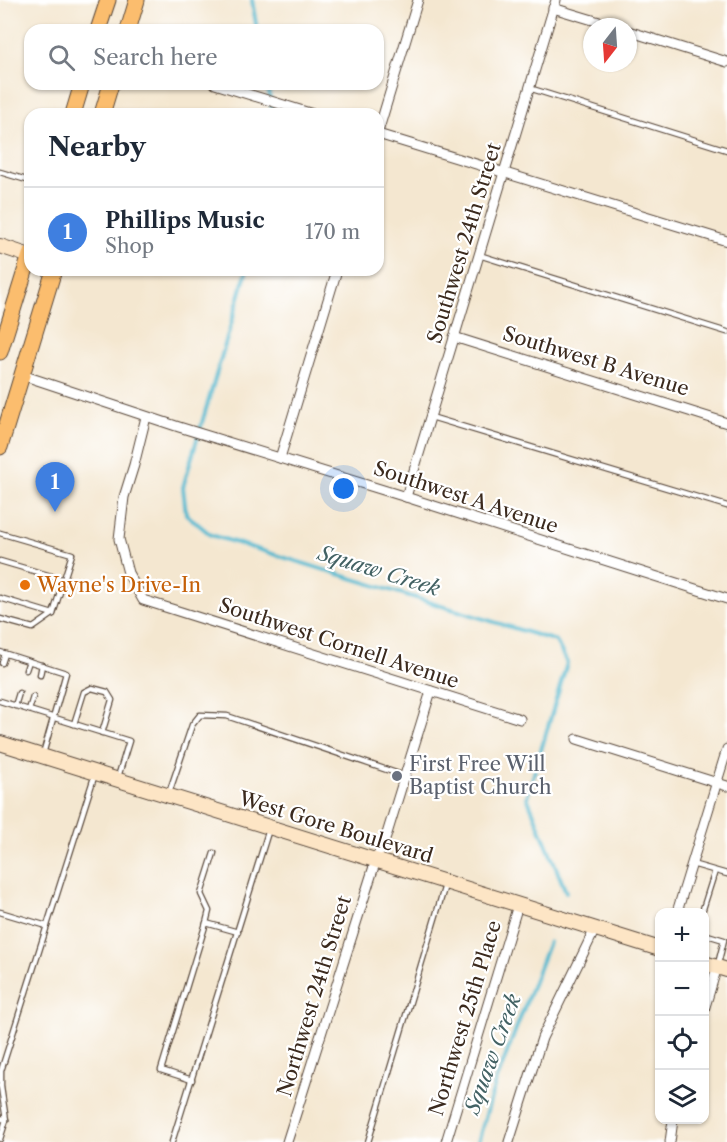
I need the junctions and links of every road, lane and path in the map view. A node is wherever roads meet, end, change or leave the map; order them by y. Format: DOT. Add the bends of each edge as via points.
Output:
graph roads {
  1 [pos="108,0"];
  2 [pos="137,0"];
  3 [pos="418,0"];
  4 [pos="554,4"];
  5 [pos="592,18"];
  6 [pos="100,24"];
  7 [pos="130,24"];
  8 [pos="637,34"];
  9 [pos="727,62"];
  10 [pos="529,88"];
  11 [pos="80,90"];
  12 [pos="109,90"];
  13 [pos="234,90"];
  14 [pos="74,108"];
  15 [pos="104,108"];
  16 [pos="293,108"];
  17 [pos="384,113"];
  18 [pos="384,135"];
  19 [pos="727,150"];
  20 [pos="0,172"];
  21 [pos="504,172"];
  22 [pos="24,179"];
  23 [pos="727,242"];
  24 [pos="0,246"];
  25 [pos="24,254"];
  26 [pos="479,255"];
  27 [pos="24,275"];
  28 [pos="52,276"];
  29 [pos="335,276"];
  30 [pos="727,332"];
  31 [pos="454,337"];
  32 [pos="0,349"];
  33 [pos="22,375"];
  34 [pos="146,417"];
  35 [pos="430,417"];
  36 [pos="727,423"];
  37 [pos="0,447"];
  38 [pos="280,458"];
  39 [pos="406,496"];
  40 [pos="727,506"];
  41 [pos="0,533"];
  42 [pos="0,561"];
  43 [pos="64,580"];
  44 [pos="0,598"];
  45 [pos="727,599"];
  46 [pos="53,614"];
  47 [pos="0,619"];
  48 [pos="3,653"];
  49 [pos="28,661"];
  50 [pos="2,663"];
  51 [pos="42,665"];
  52 [pos="26,670"];
  53 [pos="39,675"];
  54 [pos="431,691"];
  55 [pos="19,693"];
  56 [pos="33,697"];
  57 [pos="0,701"];
  58 [pos="15,706"];
  59 [pos="29,710"];
  60 [pos="53,717"];
  61 [pos="520,719"];
  62 [pos="74,724"];
  63 [pos="102,733"];
  64 [pos="577,739"];
  65 [pos="0,743"];
  66 [pos="727,749"];
  67 [pos="42,757"];
  68 [pos="95,773"];
  69 [pos="405,776"];
  70 [pos="117,780"];
  71 [pos="717,782"];
  72 [pos="727,786"];
  73 [pos="168,796"];
  74 [pos="270,827"];
  75 [pos="214,853"];
  76 [pos="376,860"];
  77 [pos="692,863"];
  78 [pos="715,871"];
  79 [pos="727,874"];
  80 [pos="446,882"];
  81 [pos="518,905"];
  82 [pos="678,908"];
  83 [pos="703,908"];
  84 [pos="0,912"];
  85 [pos="206,923"];
  86 [pos="47,926"];
  87 [pos="595,929"];
  88 [pos="237,932"];
  89 [pos="709,935"];
  90 [pos="655,947"];
  91 [pos="716,966"];
  92 [pos="709,994"];
  93 [pos="192,1080"];
  94 [pos="1,1086"];
  95 [pos="3,1119"];
  96 [pos="672,1124"];
  97 [pos="0,1139"];
  98 [pos="172,1142"];
  99 [pos="287,1142"];
  100 [pos="368,1142"];
  101 [pos="446,1142"];
  102 [pos="509,1142"];
  103 [pos="670,1142"];
  1 -- 6 [label="main road"];
  2 -- 7 [label="main road"];
  3 -- 17 [label="street"];
  4 -- 5 [label="street"];
  4 -- 10 [label="street, Southwest 24th Street"];
  8 -- 9 [label="street"];
  10 -- 19 [label="lane"];
  10 -- 21 [label="street, Southwest 24th Street"];
  11 -- 14 [label="main road"];
  12 -- 15 [label="main road"];
  13 -- 16 [label="street"];
  18 -- 21 [label="street"];
  20 -- 22 [label="lane"];
  21 -- 23 [label="street"];
  21 -- 26 [label="street, Southwest 24th Street"];
  24 -- 25 [label="main road"];
  26 -- 30 [label="lane"];
  26 -- 31 [label="street, Southwest 24th Street"];
  27 -- 32 [label="main road"];
  28 -- 33 [label="main road"];
  29 -- 38 [label="street"];
  31 -- 35 [label="street, Southwest 24th Street"];
  31 -- 36 [label="street, Southwest B Avenue"];
  33 -- 34 [label="street, Southwest A Avenue"];
  33 -- 37 [label="main road"];
  34 -- 38 [label="street, Southwest A Avenue"];
  34 -- 54 [label="street, Southwest Cornell Avenue" via="124,497 119,539 128,573 143,600"];
  35 -- 39 [label="street, Southwest 24th Street"];
  35 -- 40 [label="lane"];
  38 -- 39 [label="street, Southwest A Avenue"];
  39 -- 45 [label="street, Southwest A Avenue"];
  41 -- 43 [label="lane" via="72,555"];
  42 -- 43 [label="lane"];
  43 -- 46 [label="lane"];
  44 -- 46 [label="lane"];
  46 -- 47 [label="lane" via="33,628"];
  48 -- 49 [label="lane"];
  48 -- 50 [label="lane"];
  49 -- 51 [label="lane"];
  49 -- 52 [label="lane"];
  51 -- 53 [label="lane"];
  51 -- 60 [label="lane" via="66,673"];
  54 -- 61 [label="street, Southwest Cornell Avenue"];
  54 -- 69 [label="street"];
  55 -- 58 [label="lane"];
  56 -- 59 [label="lane"];
  57 -- 58 [label="lane"];
  58 -- 59 [label="lane"];
  59 -- 60 [label="lane"];
  60 -- 62 [label="lane"];
  60 -- 67 [label="lane"];
  62 -- 63 [label="lane"];
  62 -- 63 [label="lane" via="84,692 92,688 107,692 112,700"];
  63 -- 70 [label="lane" via="129,741"];
  64 -- 71 [label="street"];
  65 -- 67 [label="main road, West Gore Boulevard"];
  66 -- 71 [label="street"];
  67 -- 68 [label="main road, West Gore Boulevard"];
  68 -- 70 [label="main road, West Gore Boulevard"];
  68 -- 86 [label="lane"];
  69 -- 73 [label="lane" via="227,716 200,715 192,725"];
  69 -- 76 [label="street"];
  70 -- 73 [label="main road, West Gore Boulevard"];
  71 -- 72 [label="street"];
  71 -- 77 [label="street"];
  73 -- 74 [label="main road, West Gore Boulevard"];
  74 -- 76 [label="main road, West Gore Boulevard"];
  74 -- 88 [label="lane"];
  75 -- 85 [label="lane" via="201,894 209,911"];
  76 -- 80 [label="main road, West Gore Boulevard"];
  76 -- 99 [label="street, Northwest 24th Street"];
  77 -- 78 [label="lane"];
  77 -- 82 [label="street"];
  78 -- 79 [label="lane"];
  78 -- 83 [label="lane"];
  80 -- 81 [label="main road, West Gore Boulevard"];
  80 -- 100 [label="lane"];
  81 -- 87 [label="main road, West Gore Boulevard"];
  81 -- 101 [label="street, Northwest 25th Place"];
  84 -- 86 [label="lane"];
  85 -- 88 [label="lane"];
  85 -- 93 [label="lane" via="161,1070"];
  86 -- 94 [label="lane" via="1,1071"];
  87 -- 90 [label="main road, West Gore Boulevard"];
  87 -- 102 [label="street" via="542,1038"];
  88 -- 93 [label="lane"];
  89 -- 91 [label="lane" via="724,940"];
  91 -- 92 [label="street"];
  93 -- 98 [label="lane"];
  94 -- 95 [label="lane"];
  95 -- 97 [label="lane"];
  96 -- 103 [label="street"];
}
